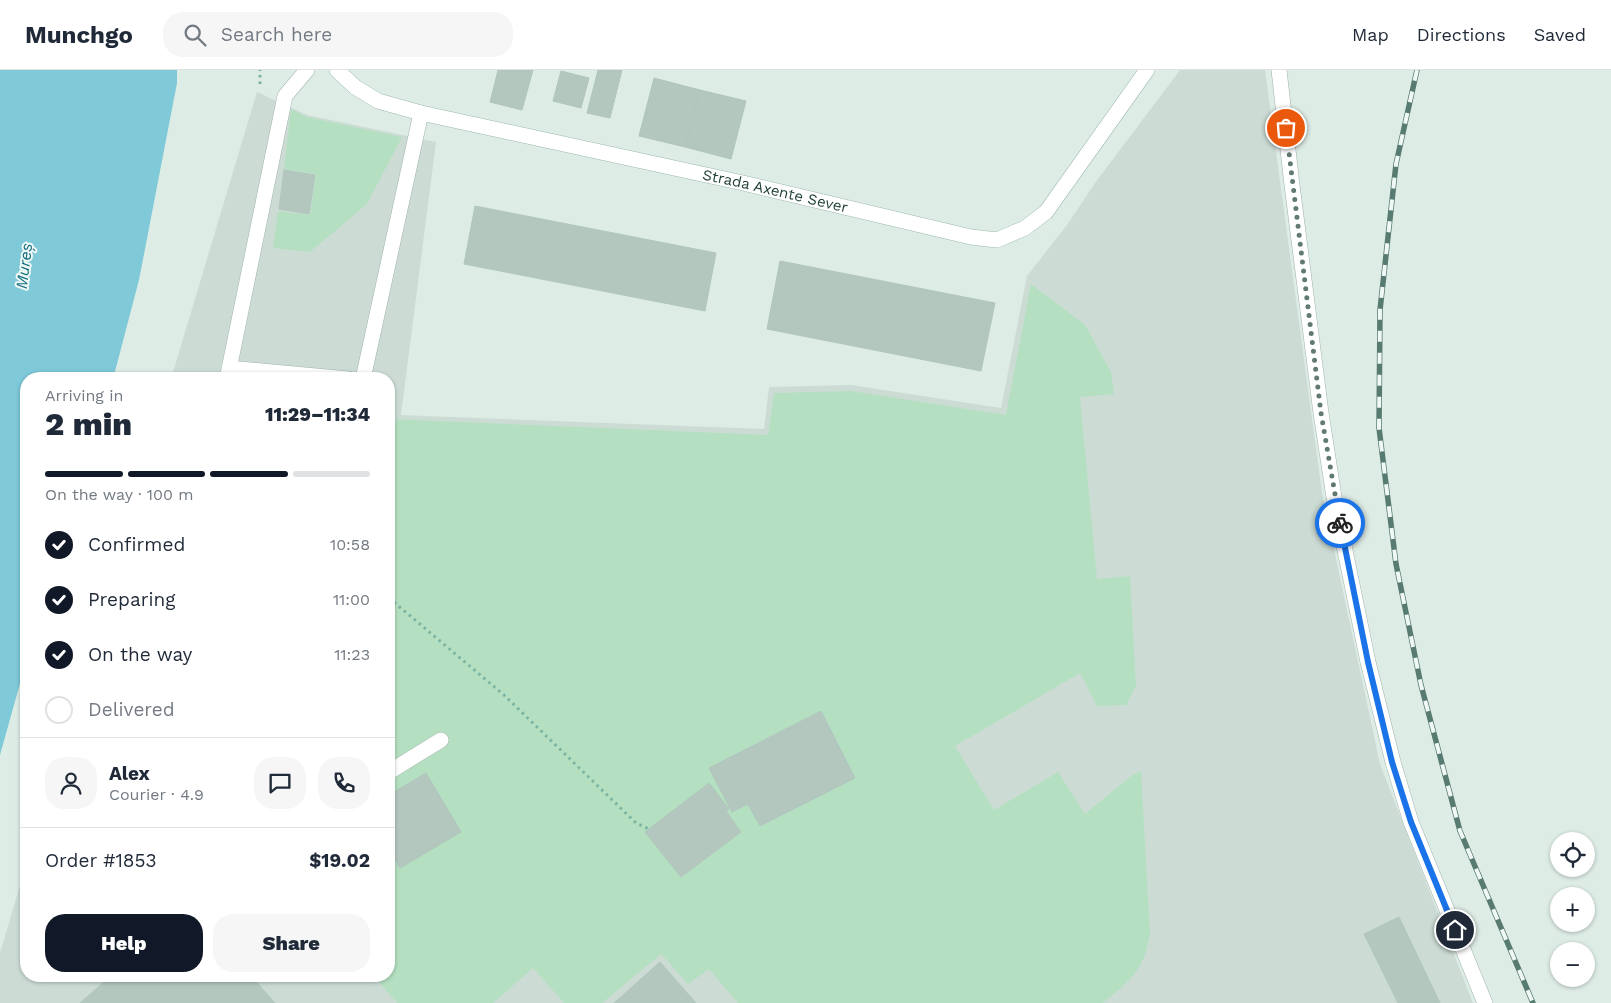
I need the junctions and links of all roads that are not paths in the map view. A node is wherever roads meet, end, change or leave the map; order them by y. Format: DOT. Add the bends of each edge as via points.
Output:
graph roads {
  1 [pos="307,70"];
  2 [pos="337,70"];
  3 [pos="1147,70"];
  4 [pos="1279,70"];
  5 [pos="421,113"];
  6 [pos="228,372"];
  7 [pos="365,372"];
  8 [pos="441,740"];
  9 [pos="395,768"];
  10 [pos="1485,1003"];
  1 -- 6 [label="main road" via="285,96"];
  2 -- 5 [label="main road, Strada Axente Sever" via="355,87 378,101"];
  3 -- 5 [label="main road, Strada Axente Sever" via="1046,212 1025,228 997,240 971,237 743,183"];
  4 -- 10 [label="main road" via="1321,413 1334,497 1368,662 1392,762 1411,822"];
  5 -- 7 [label="main road"];
  8 -- 9 [label="main road"];
}
